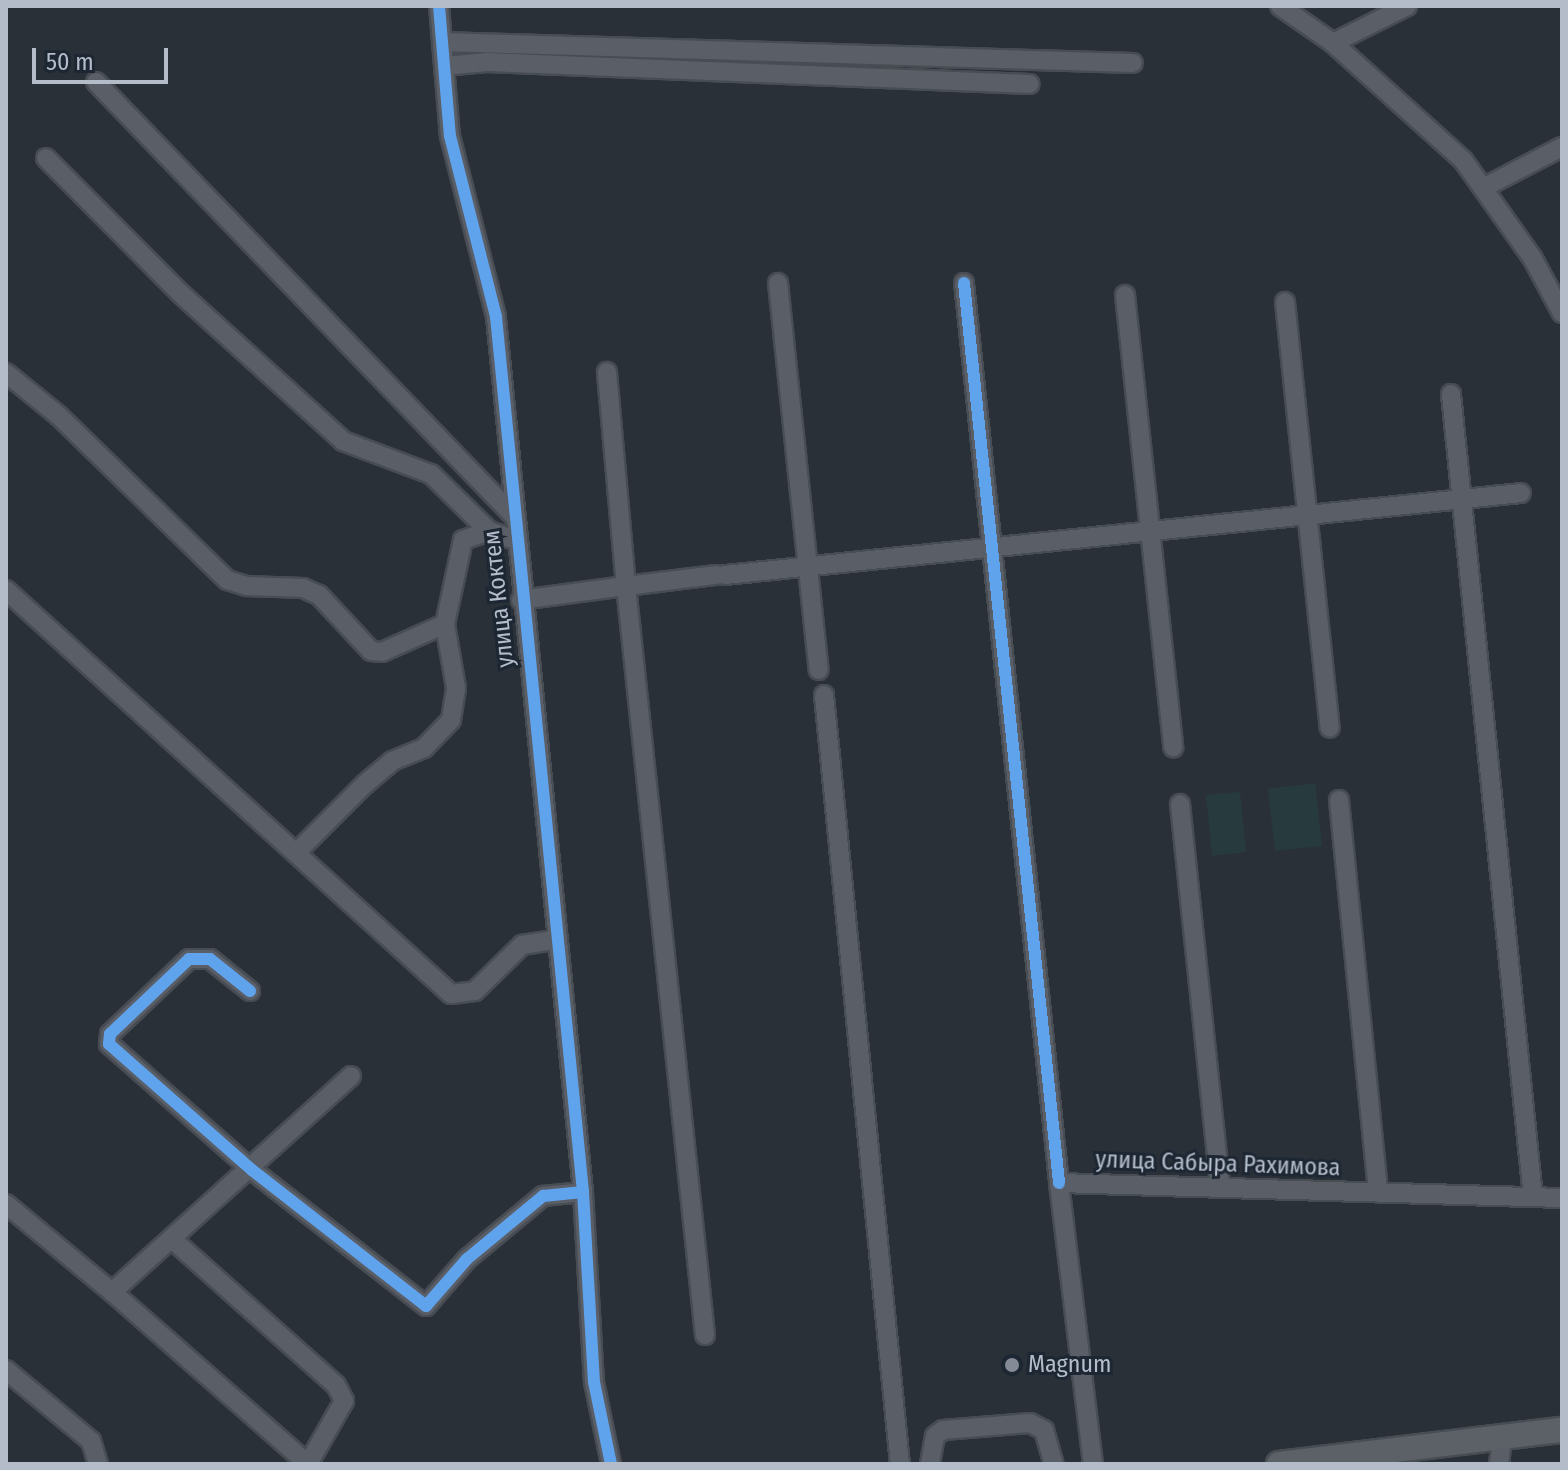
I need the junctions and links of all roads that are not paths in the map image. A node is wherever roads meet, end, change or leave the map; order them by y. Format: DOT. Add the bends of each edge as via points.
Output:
graph roads {
  1 [pos="439,6"];
  2 [pos="1280,6"];
  3 [pos="1407,6"];
  4 [pos="442,42"];
  5 [pos="1333,43"];
  6 [pos="1133,63"];
  7 [pos="444,66"];
  8 [pos="96,82"];
  9 [pos="1030,84"];
  10 [pos="1562,147"];
  11 [pos="46,158"];
  12 [pos="1485,187"];
  13 [pos="778,283"];
  14 [pos="964,283"];
  15 [pos="1125,295"];
  16 [pos="1285,302"];
  17 [pos="1562,313"];
  18 [pos="607,372"];
  19 [pos="6,373"];
  20 [pos="1451,394"];
  21 [pos="1521,493"];
  22 [pos="1463,496"];
  23 [pos="1306,513"];
  24 [pos="513,515"];
  25 [pos="489,531"];
  26 [pos="1150,531"];
  27 [pos="515,540"];
  28 [pos="993,549"];
  29 [pos="809,564"];
  30 [pos="626,586"];
  31 [pos="6,590"];
  32 [pos="521,600"];
  33 [pos="445,624"];
  34 [pos="819,670"];
  35 [pos="824,695"];
  36 [pos="1330,728"];
  37 [pos="1173,747"];
  38 [pos="1339,800"];
  39 [pos="1180,804"];
  40 [pos="296,853"];
  41 [pos="555,940"];
  42 [pos="250,991"];
  43 [pos="351,1076"];
  44 [pos="252,1170"];
  45 [pos="1059,1183"];
  46 [pos="1220,1187"];
  47 [pos="583,1192"];
  48 [pos="1378,1192"];
  49 [pos="1533,1197"];
  50 [pos="1562,1198"];
  51 [pos="6,1204"];
  52 [pos="173,1240"];
  53 [pos="112,1292"];
  54 [pos="705,1335"];
  55 [pos="6,1370"];
  56 [pos="1562,1430"];
  57 [pos="1502,1438"];
  58 [pos="98,1464"];
  59 [pos="308,1464"];
  60 [pos="611,1464"];
  61 [pos="900,1464"];
  62 [pos="930,1464"];
  63 [pos="1054,1464"];
  64 [pos="1093,1464"];
  65 [pos="1279,1464"];
  66 [pos="1499,1464"];
  1 -- 4 [label="street, улица Коктем"];
  2 -- 5 [label="street"];
  3 -- 5 [label="street"];
  4 -- 6 [label="street"];
  4 -- 7 [label="street, улица Коктем"];
  5 -- 12 [label="street" via="1463,160"];
  7 -- 9 [label="street" via="487,62"];
  7 -- 24 [label="street, улица Коктем" via="450,136 496,317"];
  8 -- 24 [label="street"];
  10 -- 12 [label="street"];
  11 -- 25 [label="street" via="180,293 343,441 431,474"];
  12 -- 17 [label="street"];
  13 -- 29 [label="street"];
  14 -- 28 [label="street"];
  15 -- 26 [label="street"];
  16 -- 23 [label="street"];
  18 -- 30 [label="street"];
  19 -- 33 [label="street" via="59,416 227,580 303,588 319,595 371,651 382,652"];
  20 -- 22 [label="street"];
  21 -- 22 [label="street"];
  22 -- 23 [label="street"];
  22 -- 49 [label="street"];
  23 -- 26 [label="street"];
  23 -- 36 [label="street"];
  24 -- 27 [label="street, улица Коктем"];
  25 -- 27 [label="street"];
  25 -- 33 [label="street" via="463,540"];
  26 -- 28 [label="street"];
  26 -- 37 [label="street"];
  27 -- 32 [label="street, улица Коктем"];
  28 -- 29 [label="street"];
  28 -- 45 [label="street"];
  29 -- 30 [label="street"];
  29 -- 34 [label="street"];
  30 -- 32 [label="street"];
  30 -- 54 [label="street"];
  31 -- 40 [label="street"];
  32 -- 41 [label="street, улица Коктем"];
  33 -- 40 [label="street" via="456,688 451,720 424,748 392,761 365,784"];
  35 -- 61 [label="street" via="896,1381"];
  38 -- 48 [label="street"];
  39 -- 46 [label="street"];
  40 -- 41 [label="street" via="451,994 475,991 522,945"];
  41 -- 47 [label="street, улица Коктем"];
  42 -- 44 [label="street" via="210,959 189,959 108,1037 113,1050 158,1092"];
  43 -- 44 [label="street"];
  44 -- 47 [label="street" via="426,1306 467,1259 543,1196"];
  44 -- 52 [label="street"];
  45 -- 46 [label="street, улица Сабыра Рахимова"];
  45 -- 64 [label="street"];
  46 -- 48 [label="street, улица Сабыра Рахимова"];
  47 -- 60 [label="street, улица Коктем" via="594,1382"];
  48 -- 49 [label="street, улица Сабыра Рахимова"];
  49 -- 50 [label="street, улица Сабыра Рахимова"];
  51 -- 53 [label="street"];
  52 -- 53 [label="street"];
  52 -- 59 [label="street" via="336,1385 344,1401"];
  53 -- 59 [label="street"];
  55 -- 58 [label="street" via="91,1441"];
  56 -- 57 [label="main road"];
  57 -- 65 [label="main road"];
  57 -- 66 [label="street"];
  62 -- 63 [label="street" via="935,1436 943,1430 1030,1423 1044,1430"];
}
